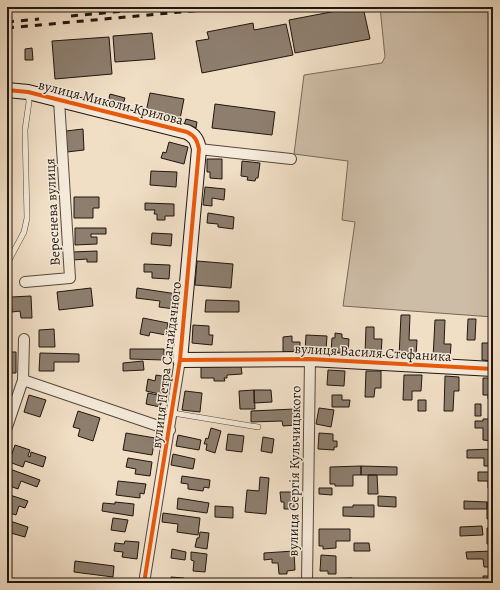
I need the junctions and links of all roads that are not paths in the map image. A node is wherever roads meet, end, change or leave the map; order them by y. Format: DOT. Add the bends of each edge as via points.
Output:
graph roads {
  1 [pos="7,90"];
  2 [pos="28,92"];
  3 [pos="59,100"];
  4 [pos="199,149"];
  5 [pos="291,159"];
  6 [pos="7,264"];
  7 [pos="24,282"];
  8 [pos="24,339"];
  9 [pos="310,359"];
  10 [pos="180,360"];
  11 [pos="493,369"];
  12 [pos="23,380"];
  13 [pos="172,414"];
  14 [pos="7,427"];
  15 [pos="258,427"];
  16 [pos="170,430"];
  17 [pos="144,583"];
  18 [pos="307,583"];
  1 -- 2 [label="street, вулиця Миколи Крилова"];
  2 -- 3 [label="street, вулиця Миколи Крилова"];
  2 -- 6 [label="lane" via="25,130 27,218 24,232"];
  3 -- 4 [label="street, вулиця Миколи Крилова" via="187,132 198,140"];
  3 -- 7 [label="street, Вереснева вулиця" via="70,278"];
  4 -- 5 [label="street"];
  4 -- 10 [label="street, вулиця Петра Сагайдачного"];
  8 -- 12 [label="street"];
  9 -- 10 [label="street, вулиця Василя Стефаника"];
  9 -- 11 [label="street, вулиця Василя Стефаника"];
  9 -- 18 [label="street, вулиця Сергія Кульчицького"];
  10 -- 13 [label="street, вулиця Петра Сагайдачного"];
  12 -- 14 [label="street"];
  12 -- 16 [label="street"];
  13 -- 15 [label="lane"];
  13 -- 16 [label="street, вулиця Петра Сагайдачного"];
  16 -- 17 [label="street, вулиця Петра Сагайдачного"];
}
